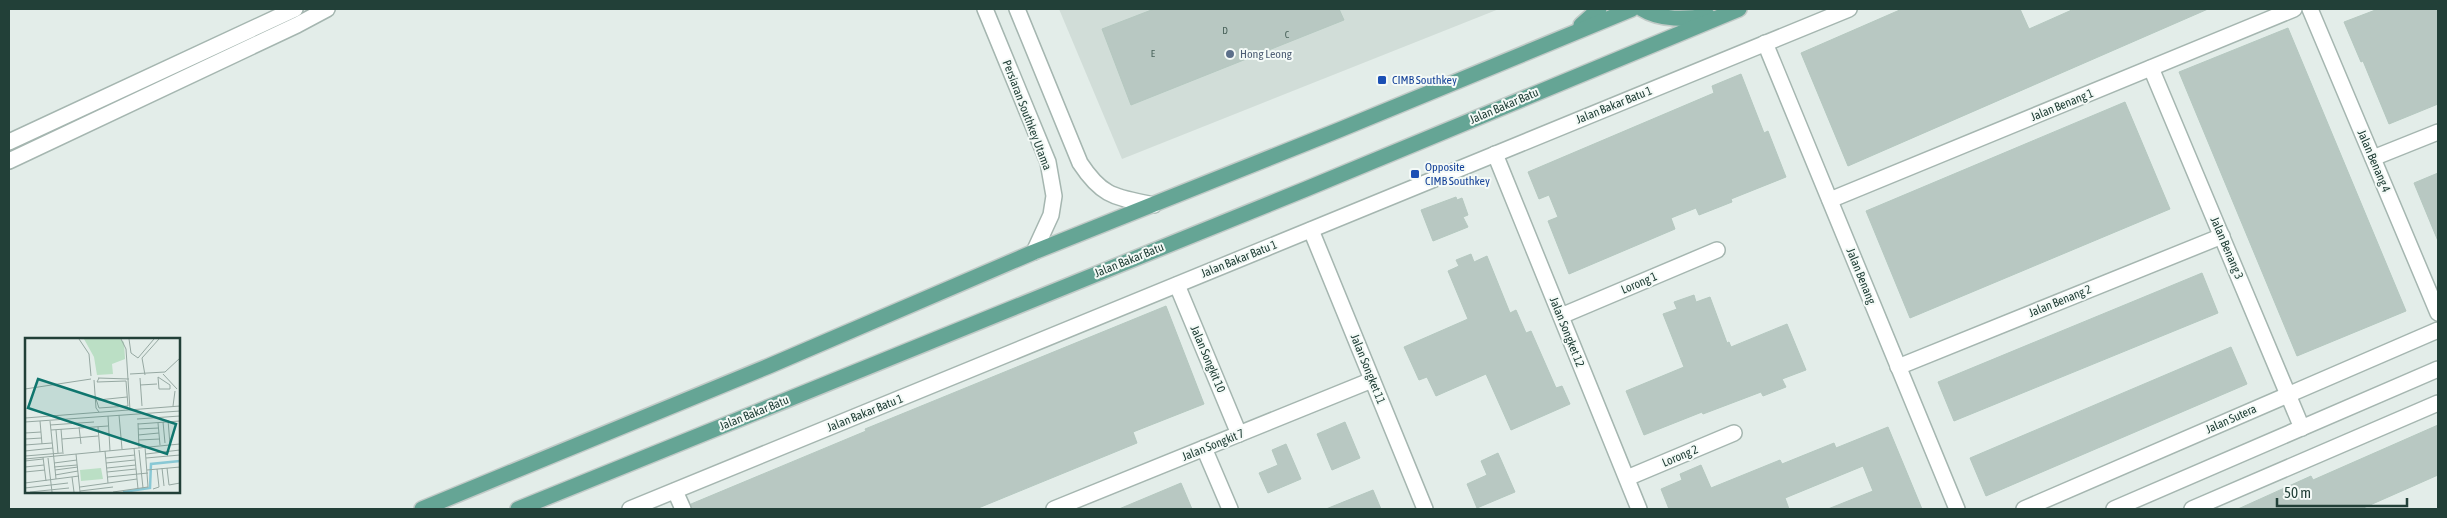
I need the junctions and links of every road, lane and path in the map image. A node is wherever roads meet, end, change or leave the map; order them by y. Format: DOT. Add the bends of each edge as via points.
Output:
graph roads {
  1 [pos="295,9"];
  2 [pos="328,9"];
  3 [pos="984,9"];
  4 [pos="1018,9"];
  5 [pos="1599,9"];
  6 [pos="1632,9"];
  7 [pos="1642,9"];
  8 [pos="1849,9"];
  9 [pos="2294,9"];
  10 [pos="2310,9"];
  11 [pos="1736,10"];
  12 [pos="1672,13"];
  13 [pos="1568,35"];
  14 [pos="1765,43"];
  15 [pos="1617,59"];
  16 [pos="2151,68"];
  17 [pos="2438,132"];
  18 [pos="9,142"];
  19 [pos="1495,154"];
  20 [pos="2373,158"];
  21 [pos="9,162"];
  22 [pos="1830,200"];
  23 [pos="1154,204"];
  24 [pos="1311,230"];
  25 [pos="2222,236"];
  26 [pos="1716,250"];
  27 [pos="1034,252"];
  28 [pos="1177,285"];
  29 [pos="2438,313"];
  30 [pos="1561,316"];
  31 [pos="2438,330"];
  32 [pos="1898,367"];
  33 [pos="2438,368"];
  34 [pos="1372,380"];
  35 [pos="2288,394"];
  36 [pos="2438,403"];
  37 [pos="2302,428"];
  38 [pos="1734,433"];
  39 [pos="1239,434"];
  40 [pos="1204,448"];
  41 [pos="1627,478"];
  42 [pos="675,491"];
  43 [pos="422,509"];
  44 [pos="518,509"];
  45 [pos="630,509"];
  46 [pos="683,509"];
  47 [pos="1054,509"];
  48 [pos="1230,509"];
  49 [pos="1424,509"];
  50 [pos="1639,509"];
  51 [pos="1957,509"];
  52 [pos="2024,509"];
  53 [pos="2114,509"];
  54 [pos="2192,509"];
  1 -- 18 [label="street"];
  2 -- 21 [label="street"];
  3 -- 27 [label="street, Persiaran Southkey Utama" via="1048,162 1054,196 1051,215"];
  4 -- 23 [label="street" via="1080,163 1092,181 1106,193"];
  5 -- 13 [label="main road"];
  6 -- 13 [label="main road"];
  7 -- 12 [label="main road" via="1659,16"];
  8 -- 14 [label="street, Jalan Bakar Batu 1"];
  9 -- 16 [label="street, Jalan Benang 1"];
  10 -- 20 [label="street, Jalan Benang 4"];
  11 -- 12 [label="main road" via="1687,18"];
  11 -- 15 [label="main road, Jalan Bakar Batu"];
  12 -- 15 [label="main road" via="1653,36"];
  13 -- 23 [label="main road"];
  14 -- 19 [label="street, Jalan Bakar Batu 1"];
  14 -- 22 [label="street, Jalan Benang"];
  15 -- 44 [label="main road, Jalan Bakar Batu"];
  16 -- 22 [label="street, Jalan Benang 1"];
  16 -- 25 [label="street, Jalan Benang 3"];
  17 -- 20 [label="street"];
  19 -- 24 [label="street, Jalan Bakar Batu 1"];
  19 -- 30 [label="street, Jalan Songket 12"];
  20 -- 29 [label="street, Jalan Benang 4"];
  22 -- 32 [label="street, Jalan Benang"];
  23 -- 27 [label="main road"];
  24 -- 28 [label="street, Jalan Bakar Batu 1"];
  24 -- 34 [label="street, Jalan Songket 11"];
  25 -- 32 [label="street, Jalan Benang 2"];
  25 -- 35 [label="street, Jalan Benang 3"];
  26 -- 30 [label="street, Lorong 1"];
  27 -- 43 [label="main road" via="769,366"];
  28 -- 39 [label="street, Jalan Songkit 10"];
  28 -- 42 [label="street, Jalan Bakar Batu 1"];
  30 -- 41 [label="street, Jalan Songket 12"];
  31 -- 35 [label="street, Jalan Sutera"];
  32 -- 51 [label="street, Jalan Benang"];
  33 -- 37 [label="street"];
  34 -- 39 [label="street, Jalan Songkit 7"];
  34 -- 49 [label="street, Jalan Songket 11"];
  35 -- 37 [label="street, Jalan Benang 3"];
  35 -- 52 [label="street, Jalan Sutera"];
  36 -- 54 [label="street"];
  37 -- 53 [label="street"];
  38 -- 41 [label="street, Lorong 2"];
  39 -- 40 [label="street, Jalan Songkit 7"];
  40 -- 47 [label="street, Jalan Songkit 7"];
  40 -- 48 [label="street"];
  41 -- 50 [label="street, Jalan Songket 12"];
  42 -- 45 [label="street, Jalan Bakar Batu 1"];
  42 -- 46 [label="street"];
}
